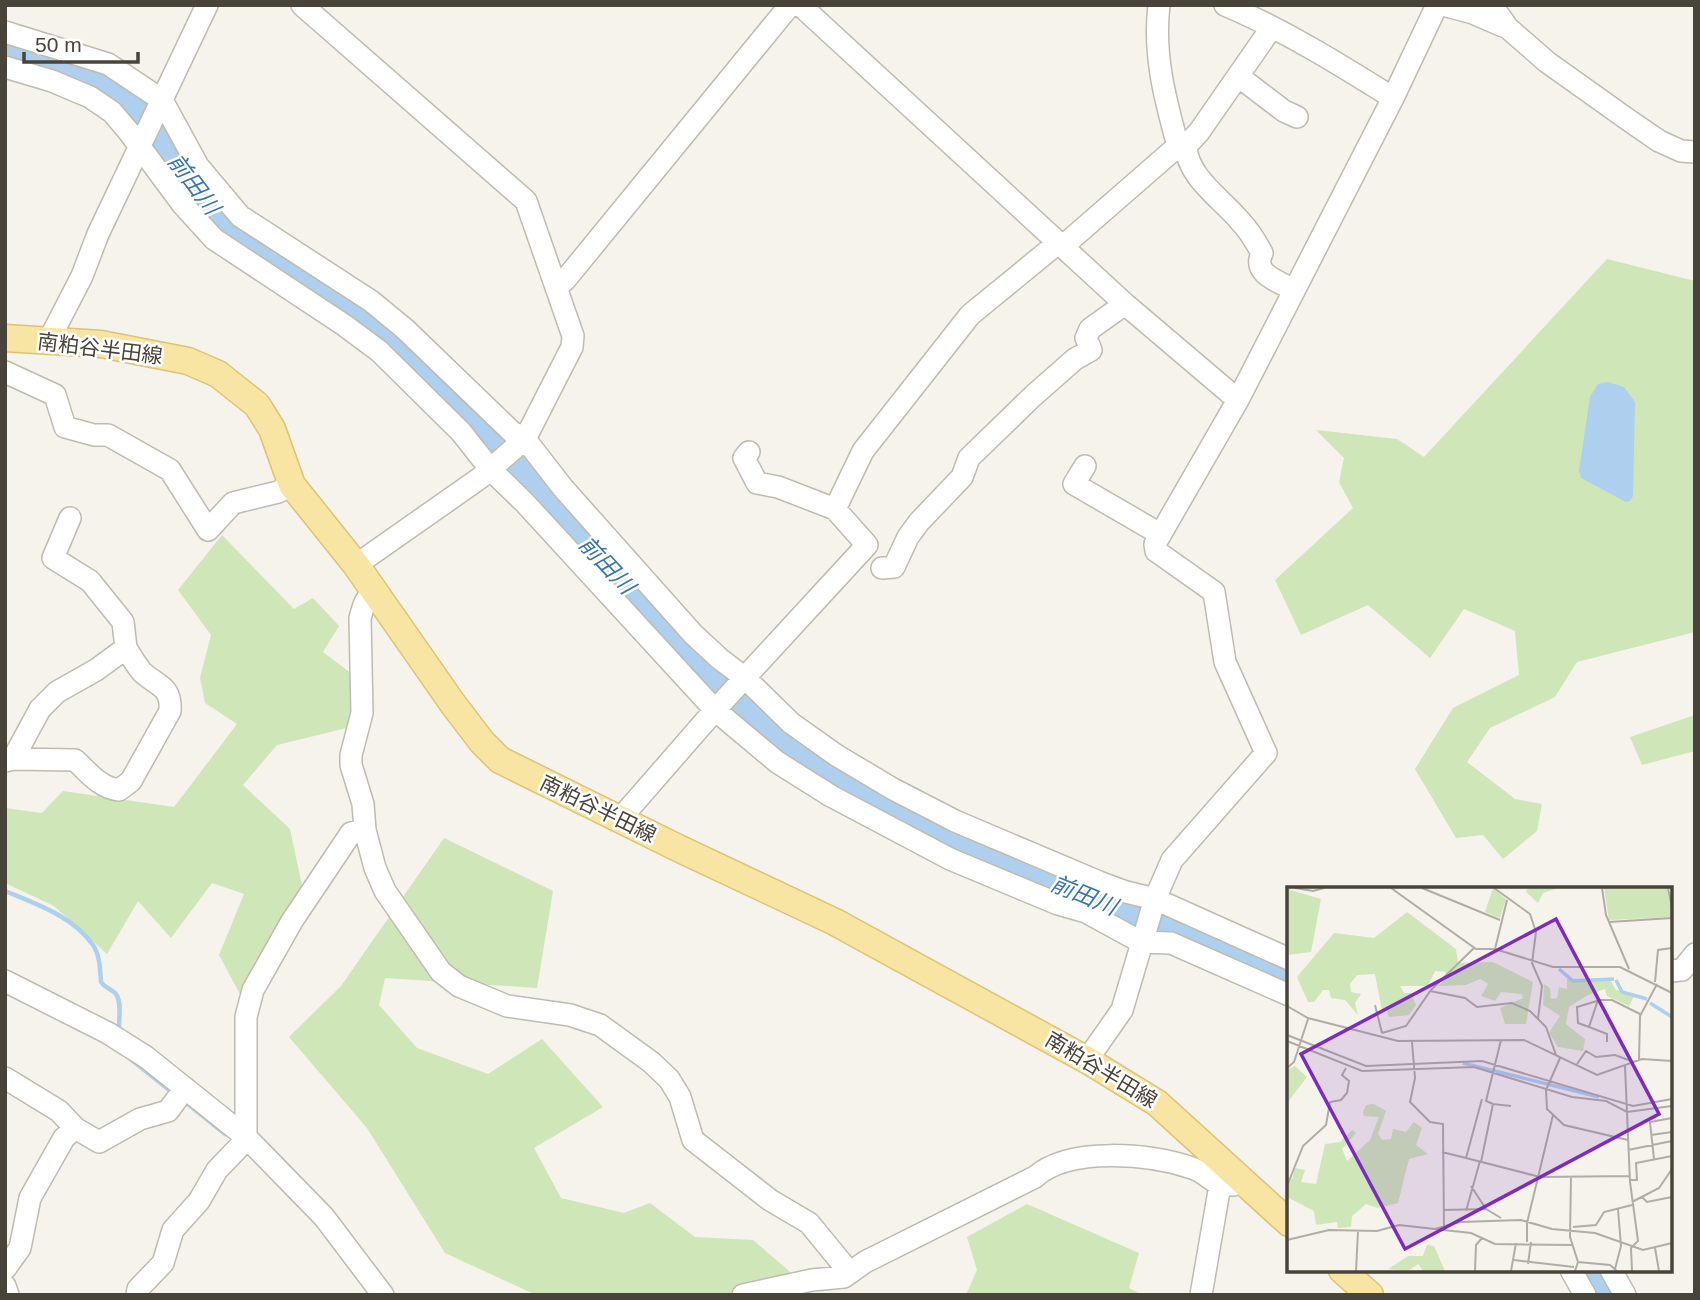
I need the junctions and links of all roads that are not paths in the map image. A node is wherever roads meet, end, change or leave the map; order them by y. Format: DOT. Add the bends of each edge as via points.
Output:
graph roads {
  1 [pos="207,5"];
  2 [pos="302,5"];
  3 [pos="790,5"];
  4 [pos="800,5"];
  5 [pos="1159,5"];
  6 [pos="1225,5"];
  7 [pos="1437,5"];
  8 [pos="1443,5"];
  9 [pos="1488,5"];
  10 [pos="1272,27"];
  11 [pos="1508,28"];
  12 [pos="5,32"];
  13 [pos="5,68"];
  14 [pos="1238,76"];
  15 [pos="1394,98"];
  16 [pos="160,104"];
  17 [pos="1297,117"];
  18 [pos="141,146"];
  19 [pos="1182,146"];
  20 [pos="1695,152"];
  21 [pos="1060,245"];
  22 [pos="556,288"];
  23 [pos="1294,290"];
  24 [pos="1125,304"];
  25 [pos="5,338"];
  26 [pos="48,342"];
  27 [pos="5,372"];
  28 [pos="1238,400"];
  29 [pos="522,441"];
  30 [pos="749,452"];
  31 [pos="1085,466"];
  32 [pos="491,470"];
  33 [pos="292,485"];
  34 [pos="835,509"];
  35 [pos="70,519"];
  36 [pos="1160,534"];
  37 [pos="867,545"];
  38 [pos="356,565"];
  39 [pos="374,593"];
  40 [pos="126,648"];
  41 [pos="742,681"];
  42 [pos="718,707"];
  43 [pos="9,760"];
  44 [pos="620,820"];
  45 [pos="365,830"];
  46 [pos="1155,899"];
  47 [pos="1141,942"];
  48 [pos="1695,954"];
  49 [pos="1287,958"];
  50 [pos="1672,971"];
  51 [pos="5,981"];
  52 [pos="1287,994"];
  53 [pos="1087,1060"];
  54 [pos="5,1078"];
  55 [pos="185,1088"];
  56 [pos="75,1128"];
  57 [pos="246,1137"];
  58 [pos="1232,1185"];
  59 [pos="1287,1222"];
  60 [pos="5,1269"];
  61 [pos="1344,1272"];
  62 [pos="1572,1272"];
  63 [pos="1612,1272"];
  64 [pos="850,1273"];
  65 [pos="5,1286"];
  66 [pos="8,1295"];
  67 [pos="137,1295"];
  68 [pos="383,1295"];
  69 [pos="743,1295"];
  70 [pos="1200,1295"];
  71 [pos="1370,1295"];
  72 [pos="1585,1295"];
  73 [pos="1625,1295"];
  1 -- 16 [label="street"];
  2 -- 22 [label="street" via="526,201"];
  3 -- 22 [label="street"];
  4 -- 21 [label="street"];
  5 -- 19 [label="street" via="1163,90"];
  6 -- 10 [label="street"];
  7 -- 15 [label="street"];
  8 -- 11 [label="street"];
  9 -- 11 [label="street"];
  10 -- 14 [label="street"];
  10 -- 15 [label="street"];
  11 -- 20 [label="street" via="1547,62 1659,141"];
  12 -- 16 [label="street" via="108,64"];
  13 -- 18 [label="street" via="90,97 112,112"];
  14 -- 17 [label="street"];
  14 -- 19 [label="street" via="1199,132"];
  15 -- 23 [label="street"];
  16 -- 18 [label="street"];
  16 -- 29 [label="street" via="198,166 240,216 371,300"];
  18 -- 26 [label="street"];
  18 -- 32 [label="street" via="214,239 379,351 461,432"];
  19 -- 21 [label="street"];
  19 -- 23 [label="street" via="1209,190 1255,240 1262,253 1259,267"];
  21 -- 24 [label="street"];
  21 -- 34 [label="street" via="970,315 863,451"];
  22 -- 29 [label="street" via="573,335 572,347"];
  23 -- 28 [label="street"];
  24 -- 28 [label="street"];
  24 -- 37 [label="street" via="1090,328 1086,338 1091,350 1075,359 970,458 962,477 908,537 894,567 884,574"];
  25 -- 26 [label="main road, 南粕谷半田線"];
  26 -- 33 [label="main road, 南粕谷半田線" via="112,346 188,361 218,374 257,405 272,429"];
  27 -- 33 [label="street" via="55,395 65,427 108,435 170,470 208,530 233,502"];
  28 -- 36 [label="street"];
  29 -- 32 [label="street"];
  29 -- 41 [label="street" via="693,634"];
  30 -- 34 [label="street" via="744,458 757,483"];
  31 -- 36 [label="street" via="1074,484"];
  32 -- 38 [label="street"];
  32 -- 42 [label="street"];
  33 -- 38 [label="main road, 南粕谷半田線"];
  34 -- 37 [label="street"];
  35 -- 40 [label="street" via="53,558 89,582 123,622"];
  36 -- 46 [label="street" via="1156,551 1214,593 1224,662 1266,753 1172,860"];
  37 -- 41 [label="street"];
  38 -- 39 [label="main road, 南粕谷半田線"];
  39 -- 44 [label="main road, 南粕谷半田線" via="453,704 500,760"];
  39 -- 45 [label="street" via="360,618 362,713 351,755"];
  40 -- 43 [label="street" via="57,692 40,709"];
  40 -- 43 [label="street" via="141,671 163,686 171,699 170,711 131,781 119,790 112,789 75,760"];
  41 -- 42 [label="street"];
  41 -- 46 [label="street" via="791,723 893,789 1099,883"];
  42 -- 44 [label="street"];
  42 -- 47 [label="street" via="777,762 831,796 950,859 1086,912"];
  44 -- 53 [label="main road, 南粕谷半田線" via="835,922"];
  45 -- 57 [label="street" via="351,833 253,990 246,1017"];
  45 -- 64 [label="street" via="385,891 441,972 459,986 507,1006 570,1015 600,1025 651,1062 680,1097 693,1140 770,1200 809,1223"];
  46 -- 47 [label="street"];
  46 -- 49 [label="street"];
  47 -- 52 [label="street" via="1171,943"];
  47 -- 53 [label="street" via="1122,1010"];
  48 -- 50 [label="street" via="1682,970"];
  51 -- 55 [label="street" via="108,1033"];
  53 -- 58 [label="main road, 南粕谷半田線" via="1157,1103 1200,1140"];
  54 -- 56 [label="street" via="59,1111"];
  55 -- 56 [label="street" via="168,1111 140,1119 99,1142"];
  55 -- 57 [label="street"];
  56 -- 60 [label="street" via="64,1138 30,1198 20,1248"];
  57 -- 67 [label="street" via="173,1230 163,1263"];
  57 -- 68 [label="street" via="324,1217"];
  58 -- 59 [label="main road, 南粕谷半田線"];
  58 -- 64 [label="street" via="1194,1168 1139,1157 1078,1157 1054,1164"];
  58 -- 70 [label="street"];
  61 -- 71 [label="main road"];
  62 -- 72 [label="street"];
  63 -- 73 [label="street"];
  64 -- 69 [label="street"];
  65 -- 66 [label="street"];
}
